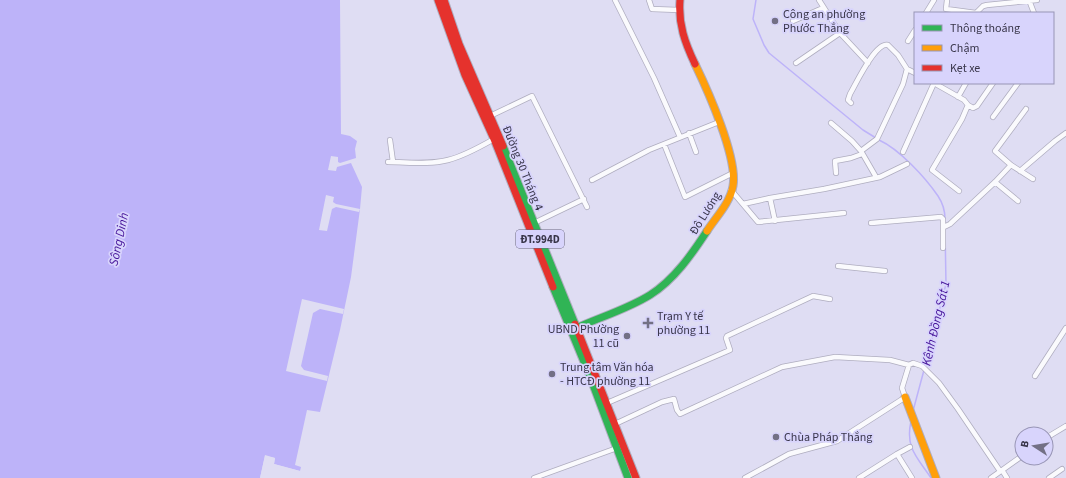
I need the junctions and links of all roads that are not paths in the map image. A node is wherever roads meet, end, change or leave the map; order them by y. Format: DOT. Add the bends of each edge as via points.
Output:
graph roads {
  1 [pos="438,0"];
  2 [pos="444,0"];
  3 [pos="615,0"];
  4 [pos="649,0"];
  5 [pos="680,0"];
  6 [pos="819,0"];
  7 [pos="934,0"];
  8 [pos="947,0"];
  9 [pos="1029,0"];
  10 [pos="1037,0"];
  11 [pos="993,2"];
  12 [pos="823,8"];
  13 [pos="679,10"];
  14 [pos="927,12"];
  15 [pos="954,12"];
  16 [pos="977,12"];
  17 [pos="1034,12"];
  18 [pos="793,21"];
  19 [pos="914,32"];
  20 [pos="840,33"];
  21 [pos="908,42"];
  22 [pos="796,63"];
  23 [pos="868,63"];
  24 [pos="907,69"];
  25 [pos="914,72"];
  26 [pos="471,81"];
  27 [pos="934,84"];
  28 [pos="965,84"];
  29 [pos="992,84"];
  30 [pos="1017,84"];
  31 [pos="941,85"];
  32 [pos="958,97"];
  33 [pos="851,103"];
  34 [pos="968,105"];
  35 [pos="1026,109"];
  36 [pos="993,117"];
  37 [pos="488,118"];
  38 [pos="718,122"];
  39 [pos="831,123"];
  40 [pos="1066,133"];
  41 [pos="689,134"];
  42 [pos="680,137"];
  43 [pos="496,138"];
  44 [pos="390,140"];
  45 [pos="664,144"];
  46 [pos="696,152"];
  47 [pos="862,152"];
  48 [pos="903,152"];
  49 [pos="907,164"];
  50 [pos="1011,165"];
  51 [pos="1020,171"];
  52 [pos="733,173"];
  53 [pos="836,173"];
  54 [pos="876,178"];
  55 [pos="592,180"];
  56 [pos="1033,180"];
  57 [pos="995,182"];
  58 [pos="731,190"];
  59 [pos="959,191"];
  60 [pos="770,198"];
  61 [pos="584,200"];
  62 [pos="1018,201"];
  63 [pos="743,204"];
  64 [pos="587,207"];
  65 [pos="524,208"];
  66 [pos="844,213"];
  67 [pos="775,221"];
  68 [pos="534,222"];
  69 [pos="871,223"];
  70 [pos="946,226"];
  71 [pos="943,248"];
  72 [pos="838,266"];
  73 [pos="886,271"];
  74 [pos="830,299"];
  75 [pos="1066,328"];
  76 [pos="574,329"];
  77 [pos="909,364"];
  78 [pos="1034,376"];
  79 [pos="905,397"];
  80 [pos="607,403"];
  81 [pos="615,424"];
  82 [pos="1066,426"];
  83 [pos="1054,433"];
  84 [pos="910,447"];
  85 [pos="617,448"];
  86 [pos="897,454"];
  87 [pos="1014,462"];
  88 [pos="1062,469"];
  89 [pos="1001,471"];
  90 [pos="534,478"];
  91 [pos="628,478"];
  92 [pos="636,478"];
  93 [pos="745,478"];
  94 [pos="859,478"];
  95 [pos="912,478"];
  96 [pos="936,478"];
  97 [pos="990,478"];
  98 [pos="1007,478"];
  99 [pos="1049,478"];
  1 -- 26 [label="main road, Đường 30 Tháng 4 / ĐT.994D" via="453,44"];
  2 -- 26 [label="main road, Đường 30 Tháng 4 / ĐT.994D"];
  3 -- 42 [label="street"];
  4 -- 13 [label="street" via="652,9"];
  5 -- 13 [label="main road, Đô Lương"];
  6 -- 12 [label="street"];
  7 -- 14 [label="street"];
  8 -- 15 [label="street" via="946,9"];
  9 -- 10 [label="street"];
  9 -- 11 [label="street"];
  9 -- 17 [label="street"];
  11 -- 16 [label="street"];
  12 -- 18 [label="street"];
  12 -- 20 [label="street"];
  13 -- 38 [label="main road, Đô Lương" via="686,44"];
  19 -- 21 [label="street"];
  20 -- 22 [label="street"];
  20 -- 23 [label="street"];
  23 -- 24 [label="street" via="876,51 885,44 898,55"];
  23 -- 33 [label="street" via="848,97"];
  24 -- 25 [label="street"];
  24 -- 47 [label="street" via="903,84 877,139"];
  26 -- 37 [label="main road, Đường 30 Tháng 4 / ĐT.994D"];
  27 -- 48 [label="street"];
  28 -- 32 [label="street"];
  29 -- 34 [label="street" via="975,108"];
  30 -- 36 [label="street"];
  31 -- 32 [label="street"];
  32 -- 34 [label="street"];
  34 -- 59 [label="street" via="932,170"];
  35 -- 50 [label="street" via="995,152"];
  37 -- 43 [label="main road, Đường 30 Tháng 4 / ĐT.994D"];
  37 -- 61 [label="street" via="532,96"];
  38 -- 41 [label="street"];
  38 -- 52 [label="main road, Đô Lương"];
  39 -- 47 [label="street"];
  40 -- 51 [label="street"];
  41 -- 42 [label="street"];
  41 -- 46 [label="street"];
  42 -- 45 [label="street"];
  43 -- 44 [label="street" via="448,160 418,163 390,162"];
  43 -- 65 [label="main road, Đường 30 Tháng 4 / ĐT.994D"];
  45 -- 52 [label="street" via="685,197"];
  45 -- 55 [label="street"];
  47 -- 53 [label="street" via="835,162"];
  47 -- 54 [label="street"];
  49 -- 54 [label="street"];
  50 -- 51 [label="street"];
  50 -- 57 [label="street"];
  51 -- 56 [label="street"];
  52 -- 58 [label="main road, Đô Lương"];
  54 -- 60 [label="street"];
  57 -- 62 [label="street"];
  57 -- 70 [label="street"];
  58 -- 63 [label="street"];
  58 -- 76 [label="main road, Đô Lương" via="723,207 689,257 659,288 634,303"];
  60 -- 63 [label="street"];
  60 -- 67 [label="street"];
  61 -- 64 [label="street"];
  61 -- 68 [label="street"];
  63 -- 67 [label="street" via="758,222"];
  65 -- 68 [label="main road, Đường 30 Tháng 4 / ĐT.994D"];
  65 -- 76 [label="main road, Đường 30 Tháng 4 / ĐT.994D"];
  66 -- 67 [label="street"];
  68 -- 76 [label="main road, Đường 30 Tháng 4 / ĐT.994D"];
  69 -- 70 [label="street" via="938,216 943,219"];
  70 -- 71 [label="street"];
  72 -- 73 [label="street"];
  74 -- 80 [label="street" via="812,296 727,336 730,350"];
  75 -- 78 [label="street"];
  76 -- 80 [label="main road, Đường 30 Tháng 4 / ĐT.994D"];
  76 -- 85 [label="main road, Đường 30 Tháng 4 / ĐT.994D"];
  77 -- 79 [label="street" via="902,388"];
  77 -- 81 [label="street" via="835,357 790,364 680,414 674,399"];
  77 -- 89 [label="street" via="922,366 939,383"];
  79 -- 93 [label="street" via="837,441 789,454"];
  79 -- 96 [label="main road"];
  80 -- 81 [label="main road, Đường 30 Tháng 4 / ĐT.994D"];
  81 -- 92 [label="main road, Đường 30 Tháng 4 / ĐT.994D"];
  82 -- 83 [label="street"];
  84 -- 86 [label="street"];
  85 -- 90 [label="street"];
  85 -- 91 [label="main road, Đường 30 Tháng 4 / ĐT.994D"];
  86 -- 94 [label="street"];
  86 -- 95 [label="street"];
  87 -- 89 [label="street"];
  88 -- 99 [label="street"];
  89 -- 97 [label="street"];
  89 -- 98 [label="street"];
}
